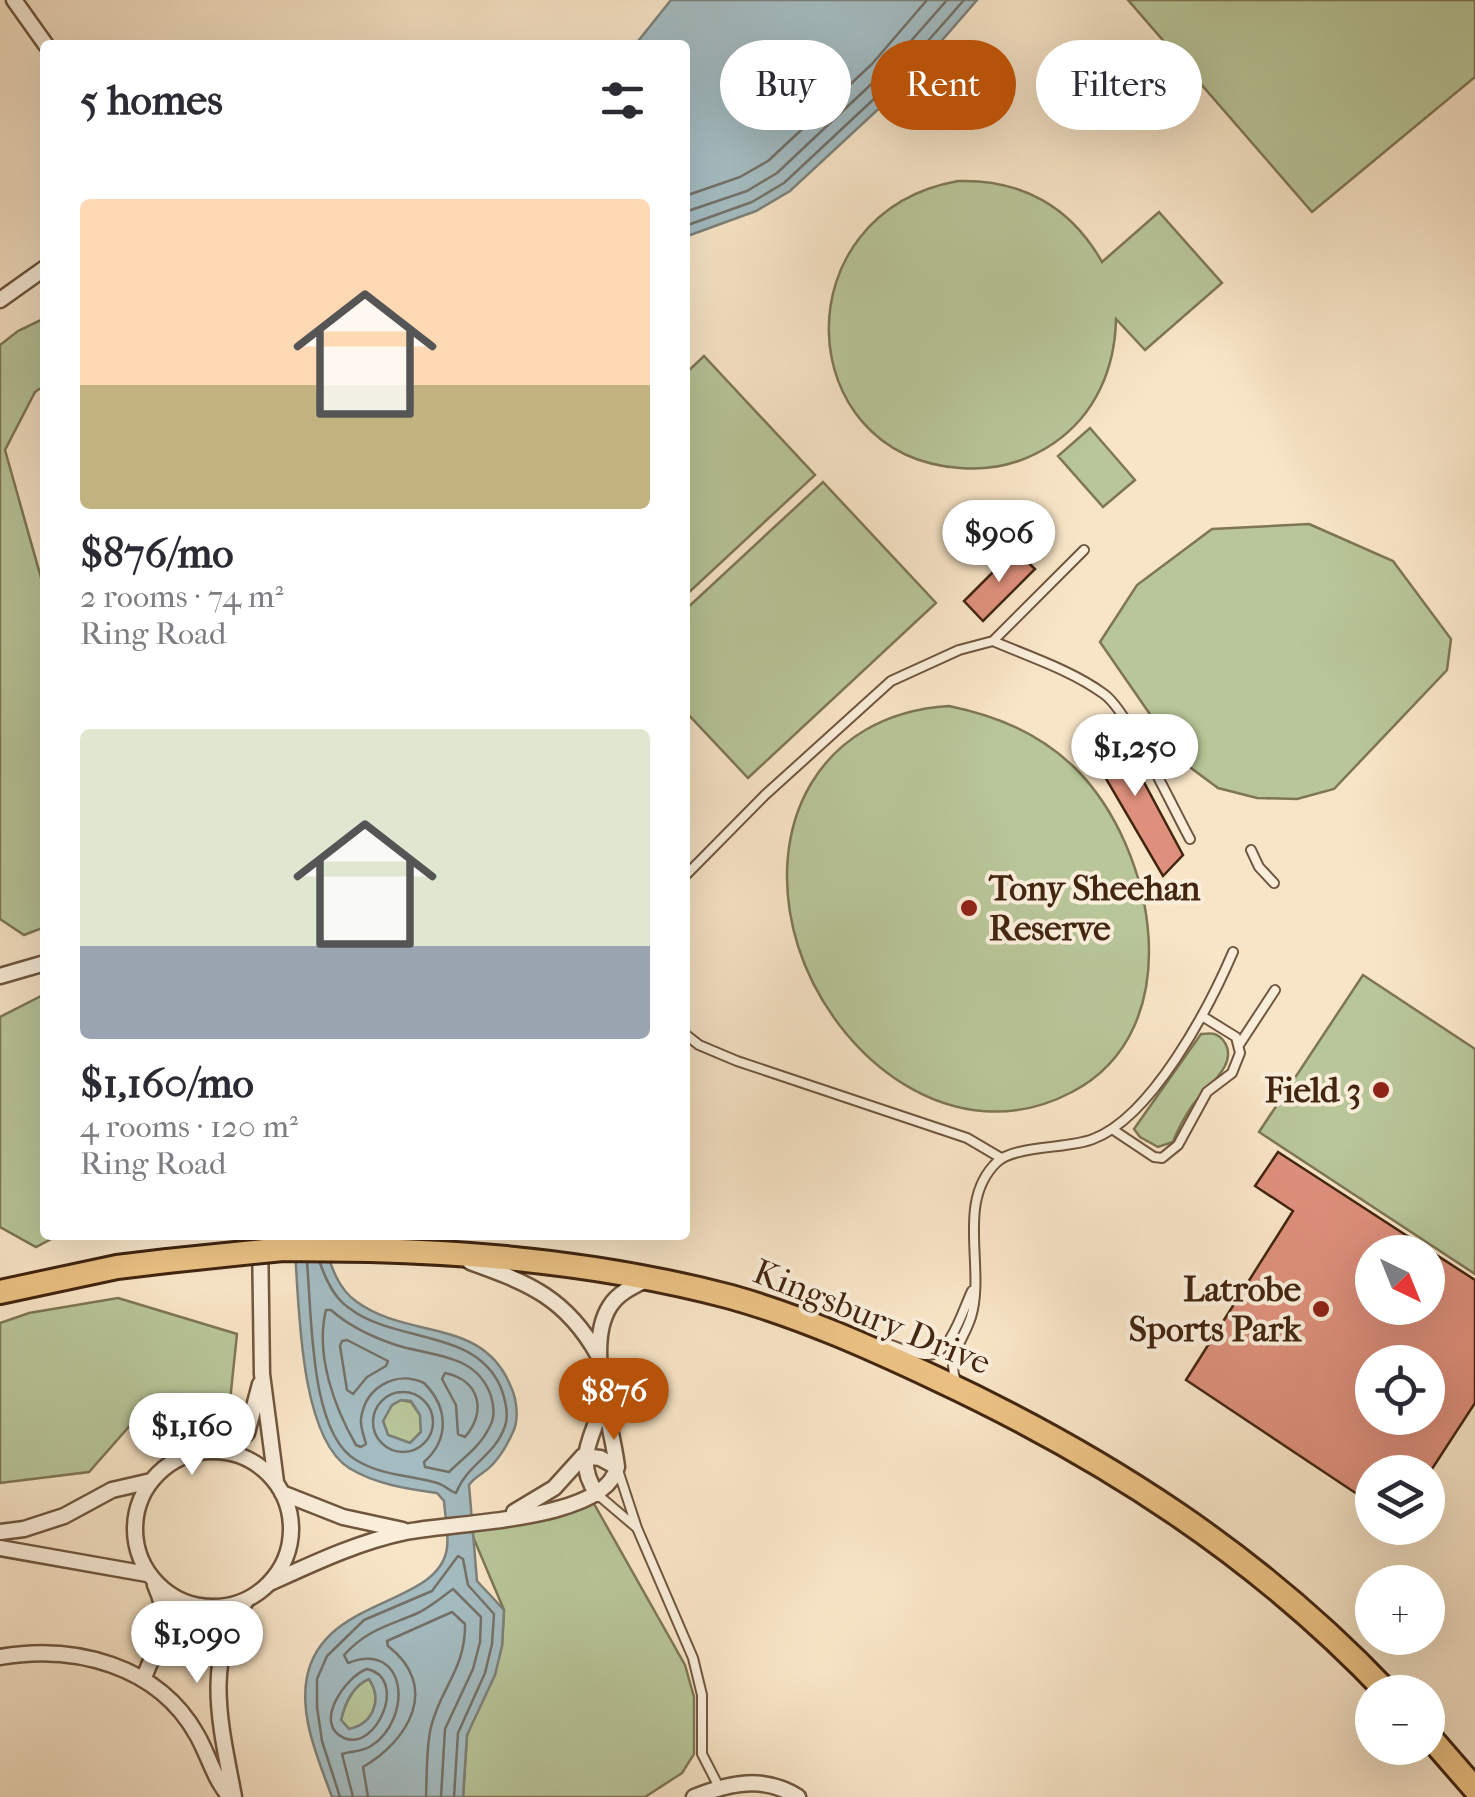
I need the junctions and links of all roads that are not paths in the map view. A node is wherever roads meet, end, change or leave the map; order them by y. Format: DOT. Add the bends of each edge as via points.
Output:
graph roads {
  1 [pos="14,0"];
  2 [pos="42,40"];
  3 [pos="40,272"];
  4 [pos="0,300"];
  5 [pos="1084,550"];
  6 [pos="992,642"];
  7 [pos="1190,839"];
  8 [pos="1251,850"];
  9 [pos="690,871"];
  10 [pos="1274,883"];
  11 [pos="1233,952"];
  12 [pos="40,964"];
  13 [pos="4,976"];
  14 [pos="1276,990"];
  15 [pos="1202,1016"];
  16 [pos="690,1038"];
  17 [pos="1240,1045"];
  18 [pos="1112,1129"];
  19 [pos="1001,1158"];
  20 [pos="260,1240"];
  21 [pos="444,1252"];
  22 [pos="648,1278"];
  23 [pos="974,1287"];
  24 [pos="0,1292"];
  25 [pos="843,1337"];
  26 [pos="599,1356"];
  27 [pos="262,1374"];
  28 [pos="960,1390"];
  29 [pos="604,1396"];
  30 [pos="225,1452"];
  31 [pos="584,1456"];
  32 [pos="616,1467"];
  33 [pos="150,1481"];
  34 [pos="279,1488"];
  35 [pos="597,1494"];
  36 [pos="490,1521"];
  37 [pos="636,1528"];
  38 [pos="408,1531"];
  39 [pos="0,1532"];
  40 [pos="0,1548"];
  41 [pos="150,1578"];
  42 [pos="270,1583"];
  43 [pos="247,1600"];
  44 [pos="0,1657"];
  45 [pos="1370,1675"];
  46 [pos="144,1678"];
  47 [pos="1445,1755"];
  48 [pos="719,1787"];
  49 [pos="1475,1790"];
  50 [pos="232,1797"];
  51 [pos="694,1797"];
  52 [pos="798,1797"];
  1 -- 2 [label="street"];
  3 -- 4 [label="street"];
  5 -- 6 [label="lane"];
  6 -- 7 [label="lane" via="1108,696"];
  6 -- 9 [label="lane" via="891,681"];
  8 -- 10 [label="lane"];
  11 -- 15 [label="lane"];
  12 -- 13 [label="street"];
  14 -- 17 [label="lane"];
  15 -- 17 [label="lane"];
  15 -- 18 [label="lane" via="1143,1102"];
  16 -- 19 [label="lane" via="737,1061 967,1138"];
  17 -- 18 [label="lane" via="1232,1072 1198,1104 1162,1158"];
  18 -- 19 [label="lane" via="1094,1139"];
  19 -- 23 [label="lane" via="975,1201"];
  20 -- 27 [label="street"];
  21 -- 22 [label="main road, Kingsbury Drive"];
  21 -- 24 [label="main road, Kingsbury Drive, bridge" via="284,1249 117,1267"];
  21 -- 26 [label="street" via="554,1300"];
  22 -- 25 [label="main road, Kingsbury Drive" via="731,1297"];
  22 -- 26 [label="street" via="610,1304"];
  23 -- 25 [label="lane" via="947,1342 934,1354"];
  23 -- 28 [label="lane" via="971,1318 952,1360"];
  25 -- 28 [label="main road, Kingsbury Drive"];
  26 -- 29 [label="street"];
  27 -- 30 [label="street" via="247,1433"];
  27 -- 34 [label="street"];
  28 -- 45 [label="main road, Kingsbury Drive" via="1108,1467 1217,1542"];
  29 -- 31 [label="street"];
  29 -- 32 [label="street"];
  30 -- 33 [label="street" via="192,1454"];
  30 -- 34 [label="street" via="262,1468"];
  31 -- 32 [label="street"];
  31 -- 35 [label="street"];
  31 -- 36 [label="street" via="541,1498"];
  32 -- 35 [label="street"];
  32 -- 37 [label="lane"];
  33 -- 39 [label="street" via="112,1490 64,1516"];
  33 -- 41 [label="street" via="134,1527"];
  34 -- 38 [label="street" via="344,1518"];
  34 -- 42 [label="street" via="292,1530 282,1568"];
  35 -- 36 [label="street"];
  35 -- 37 [label="lane"];
  36 -- 38 [label="street"];
  37 -- 48 [label="lane" via="693,1658 702,1694 704,1759"];
  38 -- 42 [label="street"];
  40 -- 41 [label="street"];
  41 -- 43 [label="street" via="197,1607"];
  41 -- 46 [label="street" via="166,1624"];
  42 -- 43 [label="street"];
  43 -- 50 [label="street" via="227,1629 220,1659"];
  44 -- 46 [label="street" via="65,1653"];
  46 -- 50 [label="street" via="196,1734"];
  47 -- 49 [label="main road"];
  48 -- 51 [label="street"];
  48 -- 52 [label="street" via="764,1784"];
}
